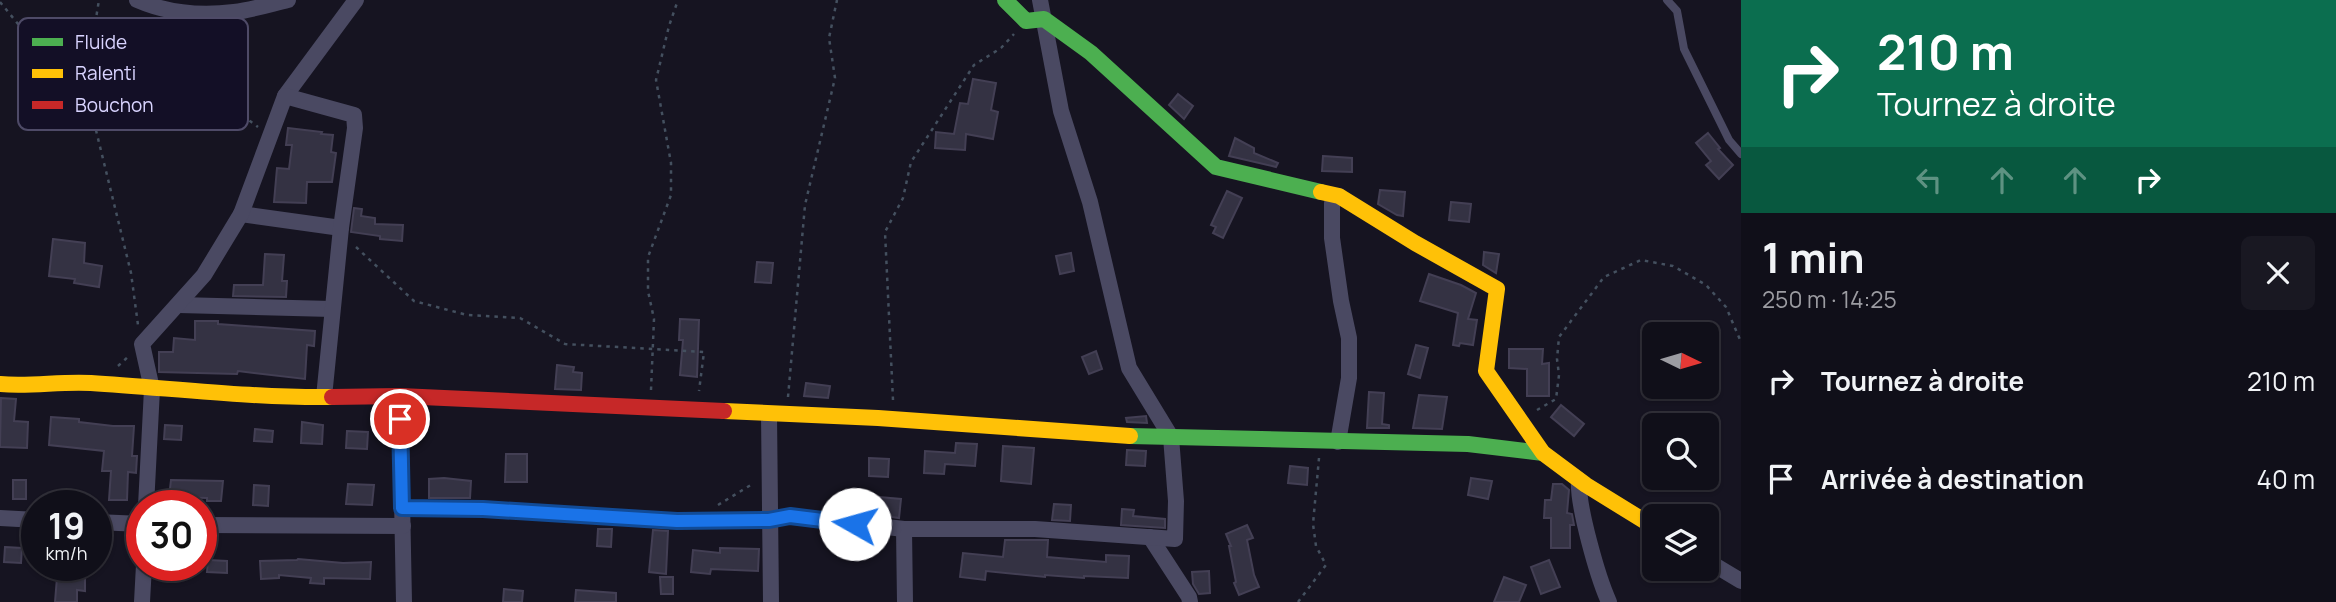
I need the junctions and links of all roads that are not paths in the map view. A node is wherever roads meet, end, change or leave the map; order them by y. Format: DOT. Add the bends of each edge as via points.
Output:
graph roads {
  1 [pos="137,0"];
  2 [pos="288,0"];
  3 [pos="356,0"];
  4 [pos="1005,0"];
  5 [pos="1040,0"];
  6 [pos="1667,0"];
  7 [pos="1044,19"];
  8 [pos="285,96"];
  9 [pos="1741,154"];
  10 [pos="1339,196"];
  11 [pos="241,215"];
  12 [pos="341,228"];
  13 [pos="179,305"];
  14 [pos="332,309"];
  15 [pos="0,384"];
  16 [pos="152,389"];
  17 [pos="400,396"];
  18 [pos="324,397"];
  19 [pos="769,414"];
  20 [pos="1171,436"];
  21 [pos="1338,442"];
  22 [pos="1544,453"];
  23 [pos="1579,480"];
  24 [pos="147,490"];
  25 [pos="402,508"];
  26 [pos="0,518"];
  27 [pos="21,519"];
  28 [pos="1642,519"];
  29 [pos="769,520"];
  30 [pos="217,525"];
  31 [pos="402,526"];
  32 [pos="904,529"];
  33 [pos="1150,537"];
  34 [pos="1719,568"];
  35 [pos="143,581"];
  36 [pos="1741,581"];
  37 [pos="142,602"];
  38 [pos="404,602"];
  39 [pos="771,602"];
  40 [pos="905,602"];
  41 [pos="1190,602"];
  42 [pos="1609,602"];
  1 -- 2 [label="street" via="160,9 234,12"];
  3 -- 8 [label="street"];
  4 -- 7 [label="street" via="1026,21"];
  5 -- 7 [label="street"];
  6 -- 9 [label="lane" via="1677,11 1684,49 1729,141"];
  7 -- 10 [label="street" via="1091,53 1216,167"];
  7 -- 20 [label="street" via="1062,111 1090,202 1129,368"];
  8 -- 11 [label="street"];
  8 -- 12 [label="street" via="354,115"];
  10 -- 21 [label="street" via="1332,203 1332,238 1349,338 1349,378"];
  10 -- 22 [label="street" via="1497,289 1486,371"];
  11 -- 12 [label="street"];
  11 -- 13 [label="street" via="204,275"];
  12 -- 14 [label="street"];
  13 -- 14 [label="street"];
  13 -- 16 [label="street" via="142,344"];
  14 -- 18 [label="street"];
  15 -- 16 [label="street" via="88,383"];
  16 -- 18 [label="street"];
  16 -- 24 [label="street"];
  17 -- 18 [label="street"];
  17 -- 19 [label="street"];
  17 -- 25 [label="street"];
  19 -- 20 [label="street"];
  19 -- 29 [label="street"];
  20 -- 21 [label="street"];
  20 -- 33 [label="street" via="1175,539"];
  21 -- 22 [label="street" via="1468,444"];
  22 -- 23 [label="street"];
  23 -- 28 [label="street"];
  23 -- 42 [label="street" via="1581,509"];
  25 -- 29 [label="street" via="677,521"];
  25 -- 31 [label="street"];
  26 -- 27 [label="street"];
  29 -- 32 [label="street" via="790,516"];
  29 -- 39 [label="street"];
  30 -- 31 [label="street"];
  31 -- 38 [label="street"];
  32 -- 33 [label="street" via="1035,528"];
  32 -- 40 [label="street"];
  33 -- 41 [label="street"];
  34 -- 36 [label="street"];
  35 -- 37 [label="street"];
}
